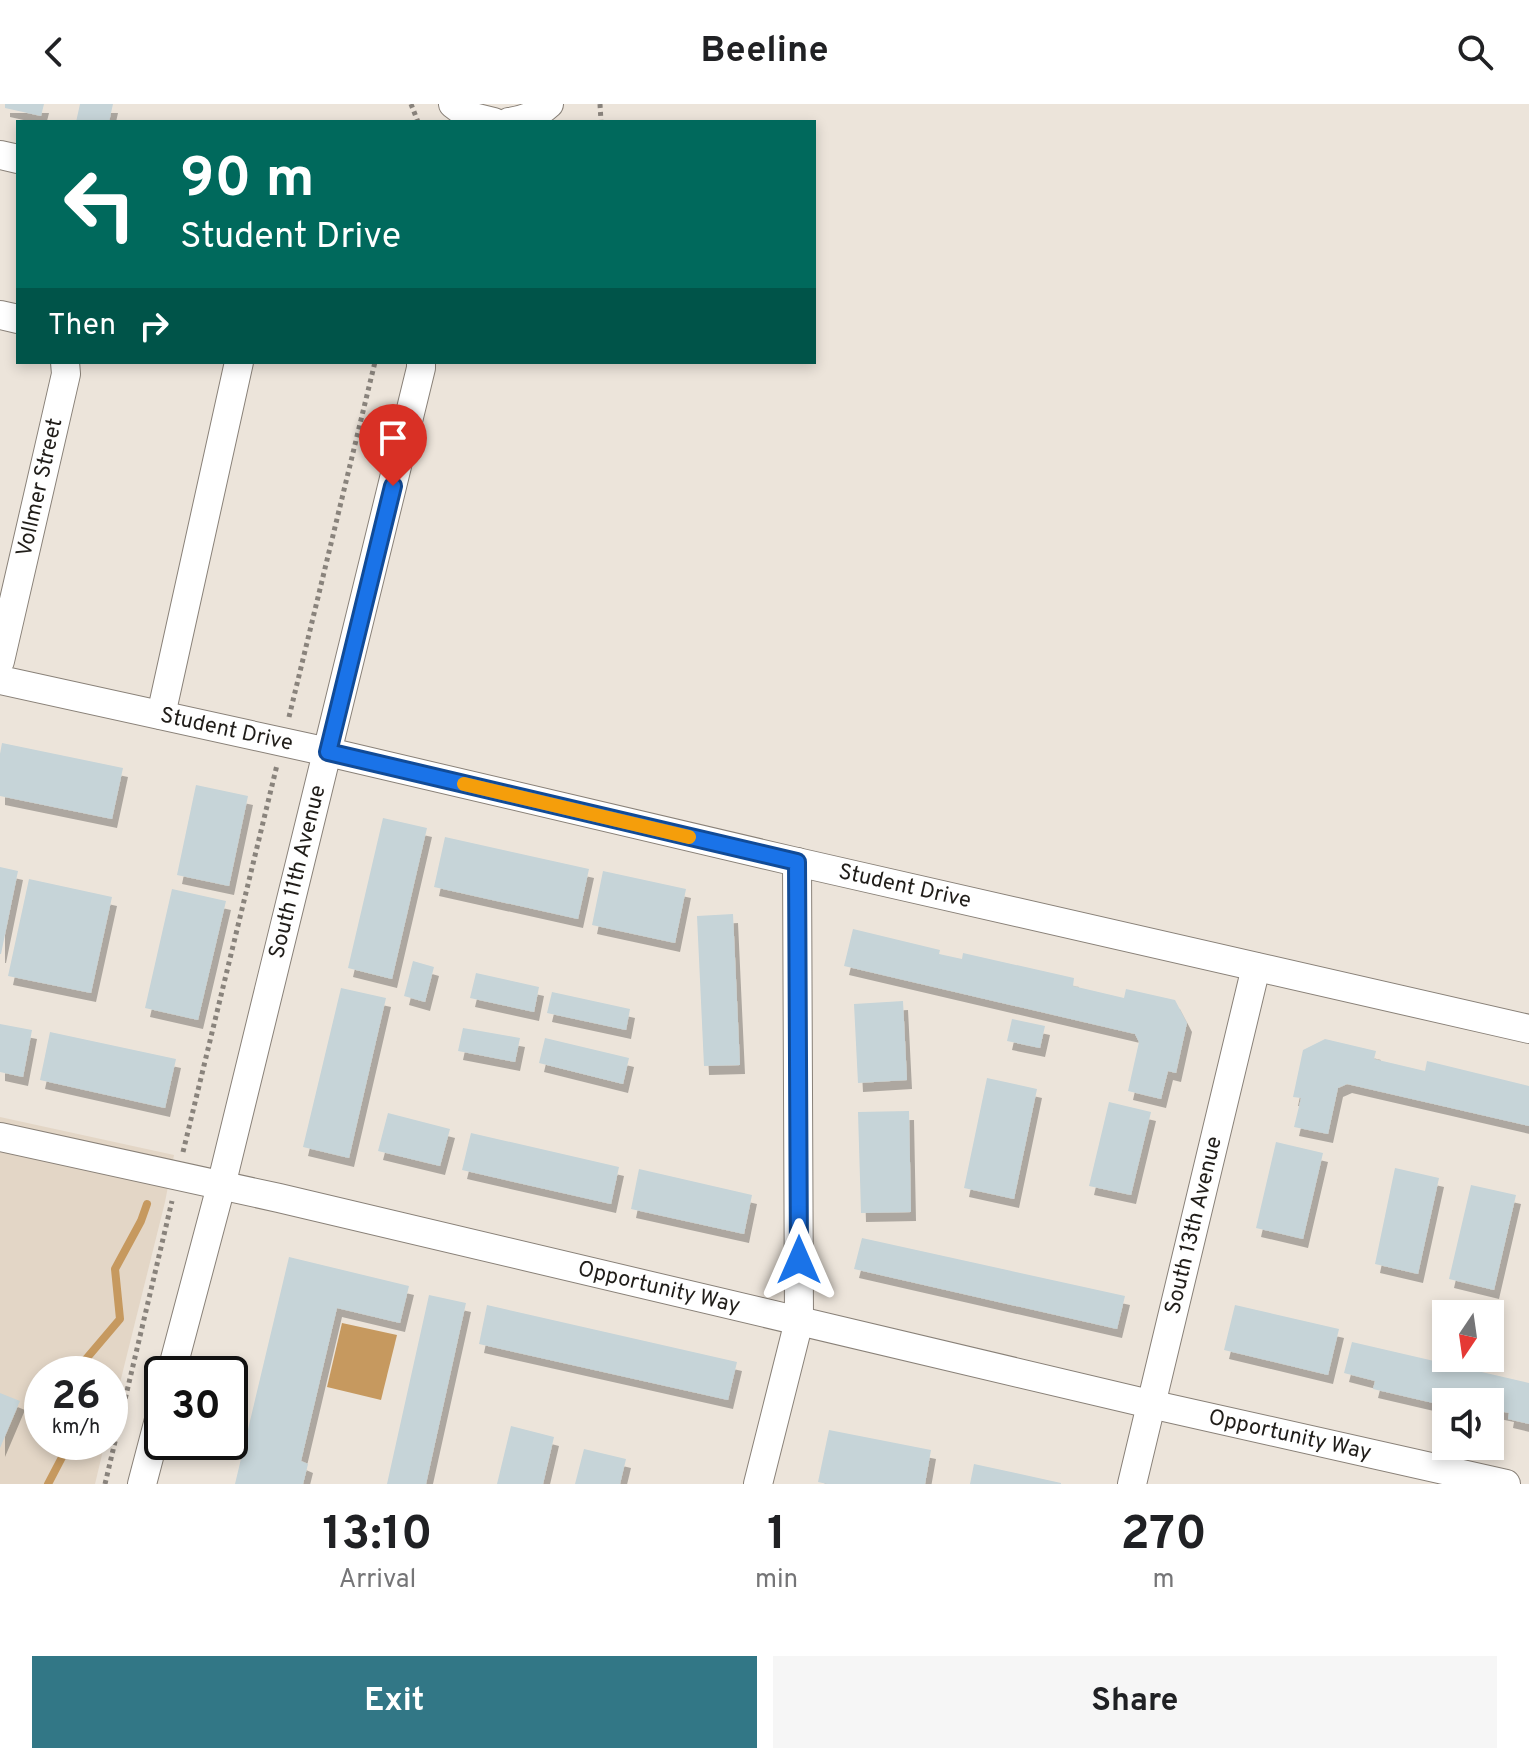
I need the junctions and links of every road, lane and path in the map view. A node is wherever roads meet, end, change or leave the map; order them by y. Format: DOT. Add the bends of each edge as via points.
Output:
graph roads {
  1 [pos="453,104"];
  2 [pos="549,104"];
  3 [pos="496,120"];
  4 [pos="518,120"];
  5 [pos="65,364"];
  6 [pos="239,364"];
  7 [pos="422,364"];
  8 [pos="0,661"];
  9 [pos="0,680"];
  10 [pos="161,715"];
  11 [pos="328,752"];
  12 [pos="797,862"];
  13 [pos="1256,967"];
  14 [pos="1529,1029"];
  15 [pos="0,1137"];
  16 [pos="178,1176"];
  17 [pos="221,1186"];
  18 [pos="799,1321"];
  19 [pos="176,1356"];
  20 [pos="1150,1404"];
  21 [pos="148,1460"];
  22 [pos="105,1484"];
  23 [pos="142,1484"];
  24 [pos="758,1484"];
  25 [pos="1132,1484"];
  26 [pos="1506,1484"];
  1 -- 3 [label="street" via="469,116"];
  2 -- 4 [label="street"];
  5 -- 8 [label="street, Vollmer Street"];
  6 -- 10 [label="street"];
  7 -- 11 [label="street, South 11th Avenue"];
  9 -- 10 [label="street, Student Drive"];
  10 -- 11 [label="street, Student Drive"];
  11 -- 12 [label="street, Student Drive"];
  11 -- 17 [label="street, South 11th Avenue"];
  12 -- 13 [label="street, Student Drive"];
  12 -- 18 [label="street"];
  13 -- 14 [label="street, Student Drive"];
  13 -- 20 [label="street, South 13th Avenue"];
  15 -- 16 [label="street, Opportunity Way"];
  16 -- 17 [label="street, Opportunity Way"];
  16 -- 22 [label="path"];
  17 -- 18 [label="street, Opportunity Way"];
  17 -- 19 [label="street, South 11th Avenue"];
  18 -- 20 [label="street, Opportunity Way"];
  18 -- 24 [label="street"];
  20 -- 25 [label="street, South 13th Avenue"];
  20 -- 26 [label="street, Opportunity Way"];
  21 -- 23 [label="street"];
}
